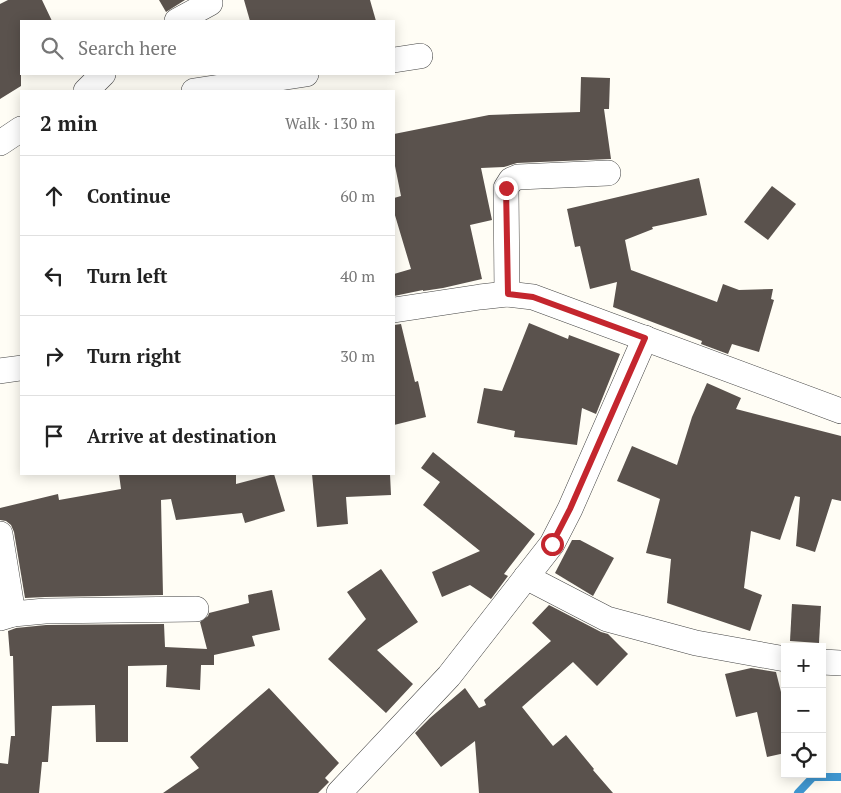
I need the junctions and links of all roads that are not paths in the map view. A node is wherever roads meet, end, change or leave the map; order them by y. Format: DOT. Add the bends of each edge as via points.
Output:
graph roads {
  1 [pos="210,3"];
  2 [pos="179,20"];
  3 [pos="420,56"];
  4 [pos="395,60"];
  5 [pos="102,75"];
  6 [pos="299,75"];
  7 [pos="87,90"];
  8 [pos="201,90"];
  9 [pos="20,130"];
  10 [pos="0,143"];
  11 [pos="608,173"];
  12 [pos="508,294"];
  13 [pos="395,310"];
  14 [pos="645,338"];
  15 [pos="20,368"];
  16 [pos="0,371"];
  17 [pos="841,411"];
  18 [pos="0,534"];
  19 [pos="526,577"];
  20 [pos="196,609"];
  21 [pos="7,616"];
  22 [pos="781,658"];
  23 [pos="826,662"];
  24 [pos="841,663"];
  25 [pos="339,793"];
  1 -- 2 [label="street"];
  3 -- 4 [label="street"];
  5 -- 7 [label="street"];
  6 -- 8 [label="street"];
  9 -- 10 [label="street"];
  11 -- 12 [label="street" via="518,177 512,180 506,188"];
  12 -- 13 [label="street"];
  12 -- 14 [label="street" via="533,297"];
  14 -- 17 [label="street"];
  14 -- 19 [label="street" via="570,509 552,544"];
  15 -- 16 [label="street"];
  18 -- 21 [label="street"];
  19 -- 22 [label="street" via="607,619 696,644"];
  19 -- 25 [label="street" via="450,676"];
  20 -- 21 [label="street" via="45,611"];
  23 -- 24 [label="street"];
}
